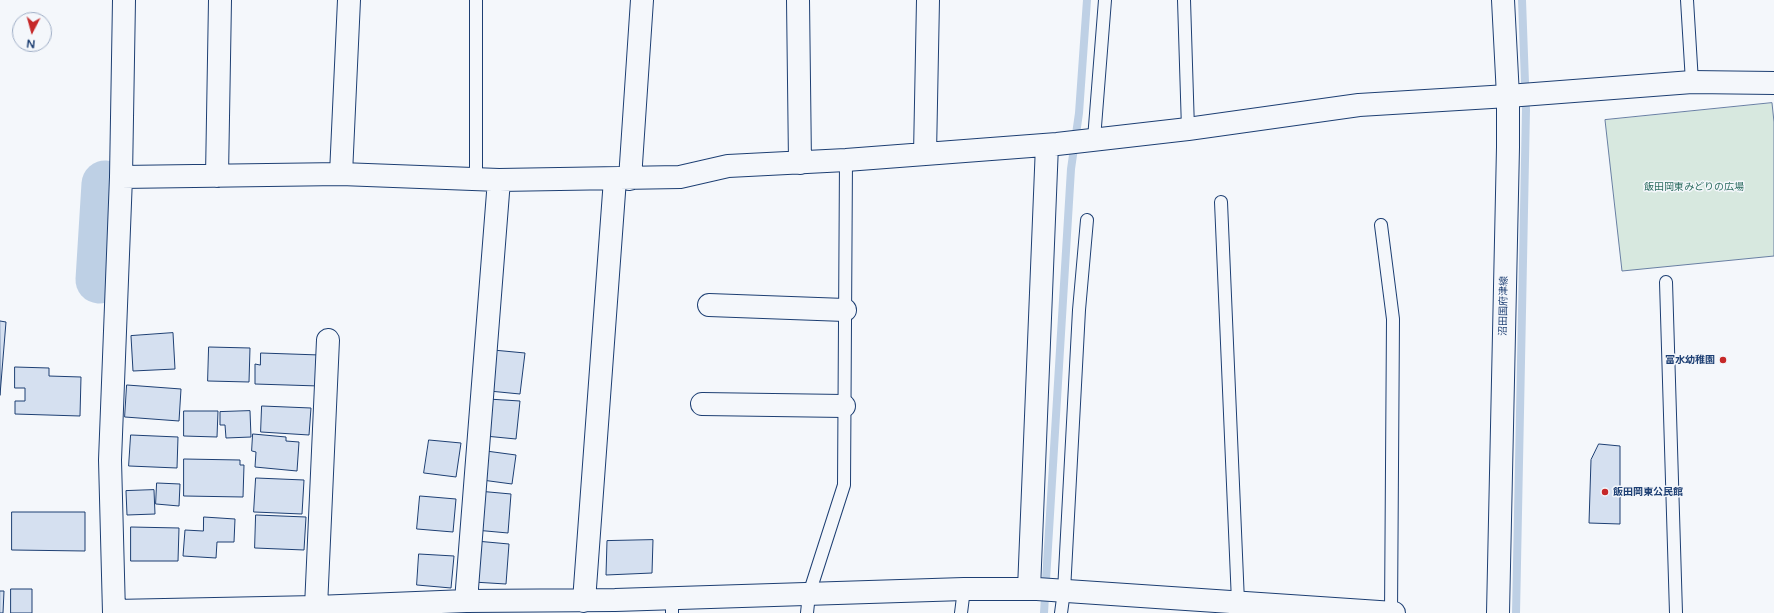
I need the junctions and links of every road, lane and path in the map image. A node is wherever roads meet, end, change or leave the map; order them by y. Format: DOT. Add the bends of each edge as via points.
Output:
graph roads {
  1 [pos="124,0"];
  2 [pos="220,0"];
  3 [pos="349,0"];
  4 [pos="476,0"];
  5 [pos="642,0"];
  6 [pos="798,0"];
  7 [pos="928,0"];
  8 [pos="1105,0"];
  9 [pos="1184,0"];
  10 [pos="1503,0"];
  11 [pos="1687,0"];
  12 [pos="1692,82"];
  13 [pos="1774,83"];
  14 [pos="1508,96"];
  15 [pos="1188,129"];
  16 [pos="1090,140"];
  17 [pos="1052,145"];
  18 [pos="925,154"];
  19 [pos="846,160"];
  20 [pos="800,163"];
  21 [pos="341,174"];
  22 [pos="218,176"];
  23 [pos="121,177"];
  24 [pos="476,179"];
  25 [pos="622,179"];
  26 [pos="499,180"];
  27 [pos="1221,202"];
  28 [pos="1087,220"];
  29 [pos="1381,225"];
  30 [pos="1666,282"];
  31 [pos="709,305"];
  32 [pos="845,310"];
  33 [pos="328,340"];
  34 [pos="702,404"];
  35 [pos="844,406"];
  36 [pos="964,589"];
  37 [pos="1047,590"];
  38 [pos="466,601"];
  39 [pos="584,601"];
  40 [pos="1238,602"];
  41 [pos="808,604"];
  42 [pos="672,606"];
  43 [pos="1191,606"];
  44 [pos="316,607"];
  45 [pos="1274,609"];
  46 [pos="263,610"];
  47 [pos="114,612"];
  48 [pos="961,613"];
  49 [pos="1061,613"];
  50 [pos="1391,613"];
  51 [pos="1394,613"];
  52 [pos="1498,613"];
  53 [pos="1676,613"];
  1 -- 23 [label="street"];
  2 -- 22 [label="street"];
  3 -- 21 [label="street"];
  4 -- 24 [label="lane"];
  5 -- 25 [label="street"];
  6 -- 20 [label="street"];
  7 -- 18 [label="street"];
  8 -- 16 [label="lane"];
  9 -- 15 [label="lane"];
  10 -- 14 [label="street, 沼田国府津線"];
  11 -- 12 [label="lane"];
  12 -- 13 [label="street"];
  12 -- 14 [label="street"];
  14 -- 15 [label="street" via="1359,105"];
  14 -- 52 [label="street, 沼田国府津線"];
  15 -- 16 [label="street"];
  16 -- 17 [label="street"];
  17 -- 18 [label="street"];
  17 -- 37 [label="street"];
  18 -- 19 [label="street"];
  19 -- 20 [label="street"];
  19 -- 32 [label="lane"];
  20 -- 25 [label="street" via="728,166 680,178"];
  21 -- 22 [label="street"];
  21 -- 24 [label="street"];
  22 -- 23 [label="street"];
  23 -- 47 [label="street" via="110,460"];
  24 -- 26 [label="street"];
  25 -- 26 [label="street"];
  25 -- 39 [label="street"];
  26 -- 38 [label="street"];
  27 -- 40 [label="lane"];
  28 -- 37 [label="lane"];
  29 -- 50 [label="lane" via="1393,319"];
  30 -- 53 [label="lane"];
  31 -- 32 [label="street"];
  32 -- 35 [label="lane"];
  33 -- 44 [label="street"];
  34 -- 35 [label="street"];
  35 -- 41 [label="lane" via="844,485"];
  36 -- 37 [label="street"];
  36 -- 41 [label="street"];
  36 -- 48 [label="lane"];
  37 -- 43 [label="street"];
  37 -- 49 [label="lane"];
  38 -- 39 [label="street"];
  38 -- 44 [label="street"];
  39 -- 42 [label="street"];
  40 -- 43 [label="street"];
  40 -- 45 [label="street"];
  41 -- 42 [label="street"];
  44 -- 46 [label="street"];
  45 -- 50 [label="street"];
  46 -- 47 [label="street"];
  50 -- 51 [label="street"];
}
